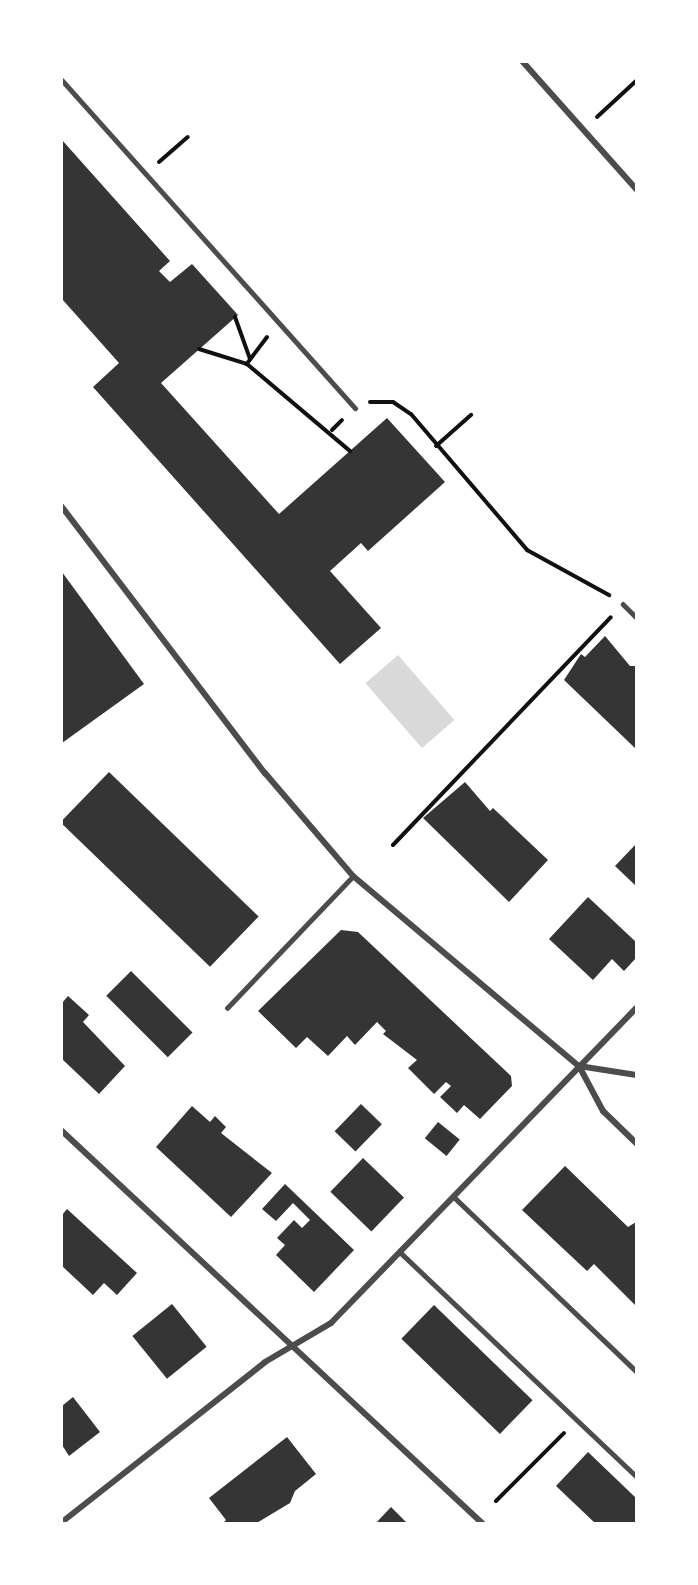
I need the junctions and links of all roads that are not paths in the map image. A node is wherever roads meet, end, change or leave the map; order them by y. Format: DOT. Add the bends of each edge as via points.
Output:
graph roads {
  1 [pos="523,62"];
  2 [pos="62,80"];
  3 [pos="636,189"];
  4 [pos="355,408"];
  5 [pos="62,507"];
  6 [pos="623,604"];
  7 [pos="636,617"];
  8 [pos="353,876"];
  9 [pos="227,1008"];
  10 [pos="636,1008"];
  11 [pos="579,1066"];
  12 [pos="636,1075"];
  13 [pos="62,1131"];
  14 [pos="636,1143"];
  15 [pos="454,1197"];
  16 [pos="401,1253"];
  17 [pos="295,1345"];
  18 [pos="636,1371"];
  19 [pos="636,1476"];
  20 [pos="62,1522"];
  21 [pos="483,1524"];
  1 -- 3 [label="street"];
  2 -- 4 [label="lane"];
  5 -- 8 [label="street" via="265,773"];
  6 -- 7 [label="lane"];
  8 -- 9 [label="lane"];
  8 -- 11 [label="street"];
  10 -- 11 [label="street"];
  11 -- 12 [label="street"];
  11 -- 14 [label="street" via="603,1111"];
  11 -- 15 [label="street"];
  13 -- 17 [label="street"];
  15 -- 16 [label="street"];
  15 -- 18 [label="lane"];
  16 -- 17 [label="street" via="330,1323"];
  16 -- 19 [label="lane"];
  17 -- 20 [label="street"];
  17 -- 21 [label="street"];
}
